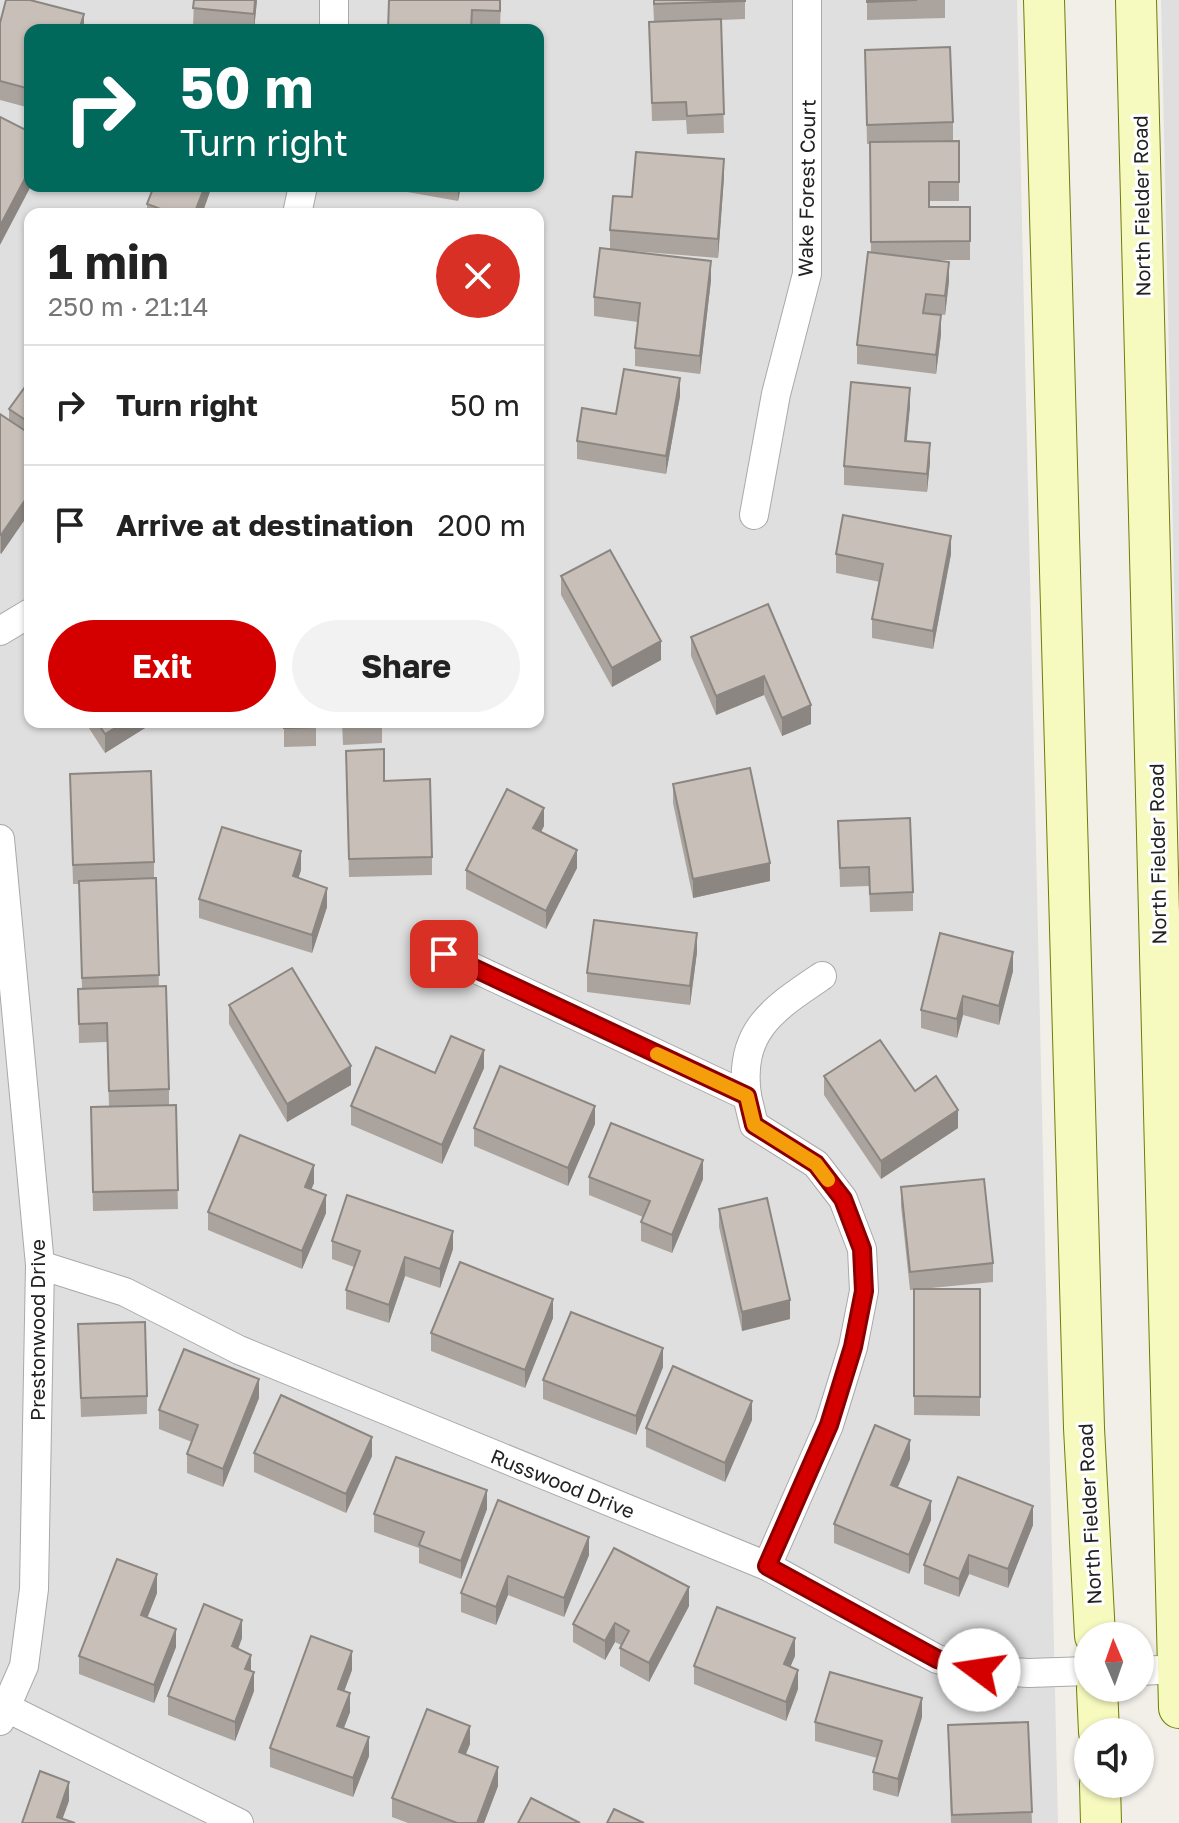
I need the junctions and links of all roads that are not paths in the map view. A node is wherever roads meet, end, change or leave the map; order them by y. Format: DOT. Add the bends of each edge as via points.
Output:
graph roads {
  1 [pos="334,0"];
  2 [pos="807,0"];
  3 [pos="1044,0"];
  4 [pos="1136,0"];
  5 [pos="334,24"];
  6 [pos="754,515"];
  7 [pos="24,617"];
  8 [pos="0,631"];
  9 [pos="0,839"];
  10 [pos="444,954"];
  11 [pos="822,976"];
  12 [pos="747,1096"];
  13 [pos="40,1265"];
  14 [pos="767,1566"];
  15 [pos="1094,1622"];
  16 [pos="1074,1671"];
  17 [pos="1166,1683"];
  18 [pos="3,1715"];
  19 [pos="1100,1798"];
  20 [pos="239,1823"];
  21 [pos="1101,1823"];
  1 -- 5 [label="street"];
  2 -- 6 [label="street, Wake Forest Court" via="807,274 776,394"];
  3 -- 15 [label="main road, North Fielder Road" via="1084,1428"];
  4 -- 17 [label="main road, North Fielder Road"];
  7 -- 8 [label="street"];
  9 -- 13 [label="street, Prestonwood Drive"];
  10 -- 12 [label="street"];
  11 -- 12 [label="street" via="776,1007 759,1028 747,1054"];
  12 -- 14 [label="street" via="754,1125 816,1164 843,1199 862,1249 864,1291 829,1425"];
  13 -- 14 [label="street, Russwood Drive" via="125,1292 239,1350"];
  13 -- 18 [label="street, Prestonwood Drive" via="34,1589 24,1666"];
  14 -- 16 [label="street, Russwood Drive" via="937,1659 979,1670"];
  18 -- 20 [label="street"];
  19 -- 21 [label="main road"];
}
